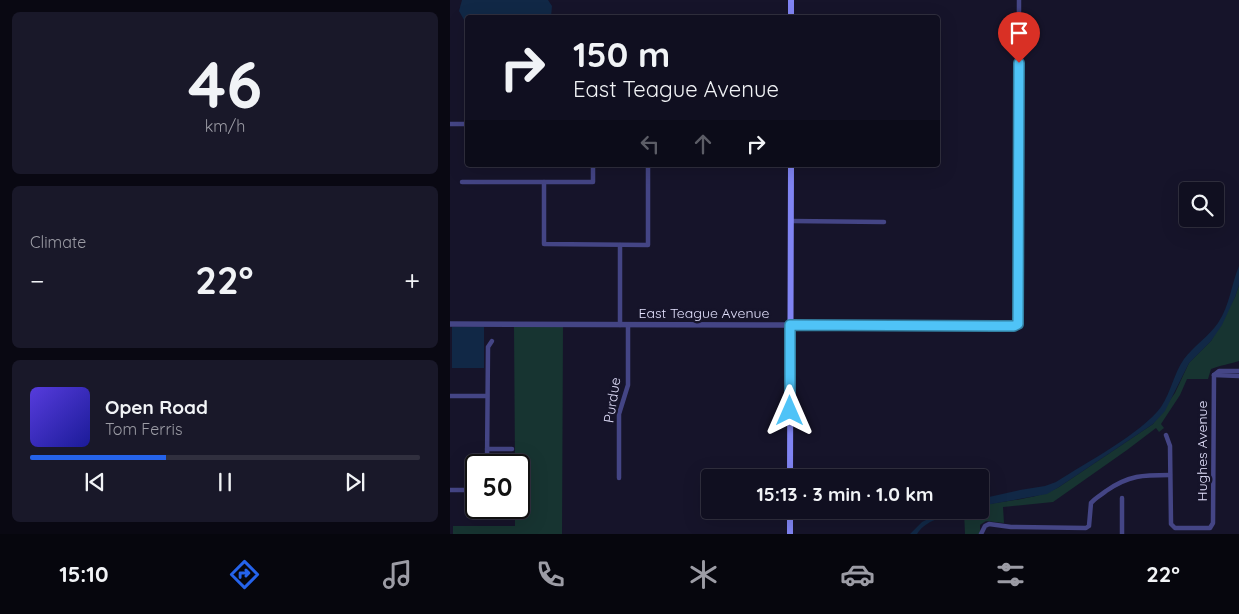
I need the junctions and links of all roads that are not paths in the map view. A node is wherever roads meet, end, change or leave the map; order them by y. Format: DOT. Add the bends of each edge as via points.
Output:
graph roads {
  1 [pos="791,0"];
  2 [pos="1019,0"];
  3 [pos="791,15"];
  4 [pos="450,124"];
  5 [pos="465,124"];
  6 [pos="593,167"];
  7 [pos="648,167"];
  8 [pos="791,167"];
  9 [pos="462,182"];
  10 [pos="544,182"];
  11 [pos="791,222"];
  12 [pos="884,222"];
  13 [pos="620,245"];
  14 [pos="450,324"];
  15 [pos="620,325"];
  16 [pos="628,325"];
  17 [pos="790,325"];
  18 [pos="492,340"];
  19 [pos="1239,371"];
  20 [pos="1214,375"];
  21 [pos="1239,376"];
  22 [pos="450,396"];
  23 [pos="487,396"];
  24 [pos="1166,435"];
  25 [pos="487,449"];
  26 [pos="512,449"];
  27 [pos="487,454"];
  28 [pos="790,469"];
  29 [pos="1170,475"];
  30 [pos="619,478"];
  31 [pos="450,490"];
  32 [pos="465,490"];
  33 [pos="1122,498"];
  34 [pos="790,519"];
  35 [pos="983,533"];
  36 [pos="790,534"];
  37 [pos="1122,534"];
  1 -- 3 [label="main road"];
  2 -- 17 [label="street, East Teague Avenue" via="1018,324"];
  4 -- 5 [label="street"];
  6 -- 10 [label="street" via="593,182"];
  7 -- 13 [label="street" via="648,245"];
  8 -- 11 [label="main road"];
  9 -- 10 [label="street"];
  10 -- 13 [label="street" via="544,244"];
  11 -- 12 [label="street"];
  11 -- 17 [label="main road"];
  13 -- 15 [label="street"];
  14 -- 15 [label="street, East Teague Avenue"];
  15 -- 16 [label="street, East Teague Avenue"];
  16 -- 17 [label="street, East Teague Avenue"];
  16 -- 30 [label="street, Purdue" via="628,385 619,423"];
  17 -- 28 [label="main road"];
  18 -- 23 [label="street" via="488,347"];
  19 -- 20 [label="street" via="1218,371"];
  20 -- 21 [label="street"];
  20 -- 29 [label="street, Hughes Avenue" via="1212,527 1172,526"];
  22 -- 23 [label="street"];
  23 -- 25 [label="street"];
  24 -- 29 [label="street" via="1170,446"];
  25 -- 26 [label="street"];
  25 -- 27 [label="street"];
  29 -- 35 [label="street" via="1146,475 1117,484 1091,503 1089,526 1086,528 986,525"];
  31 -- 32 [label="street"];
  33 -- 37 [label="street"];
  34 -- 36 [label="main road"];
}
